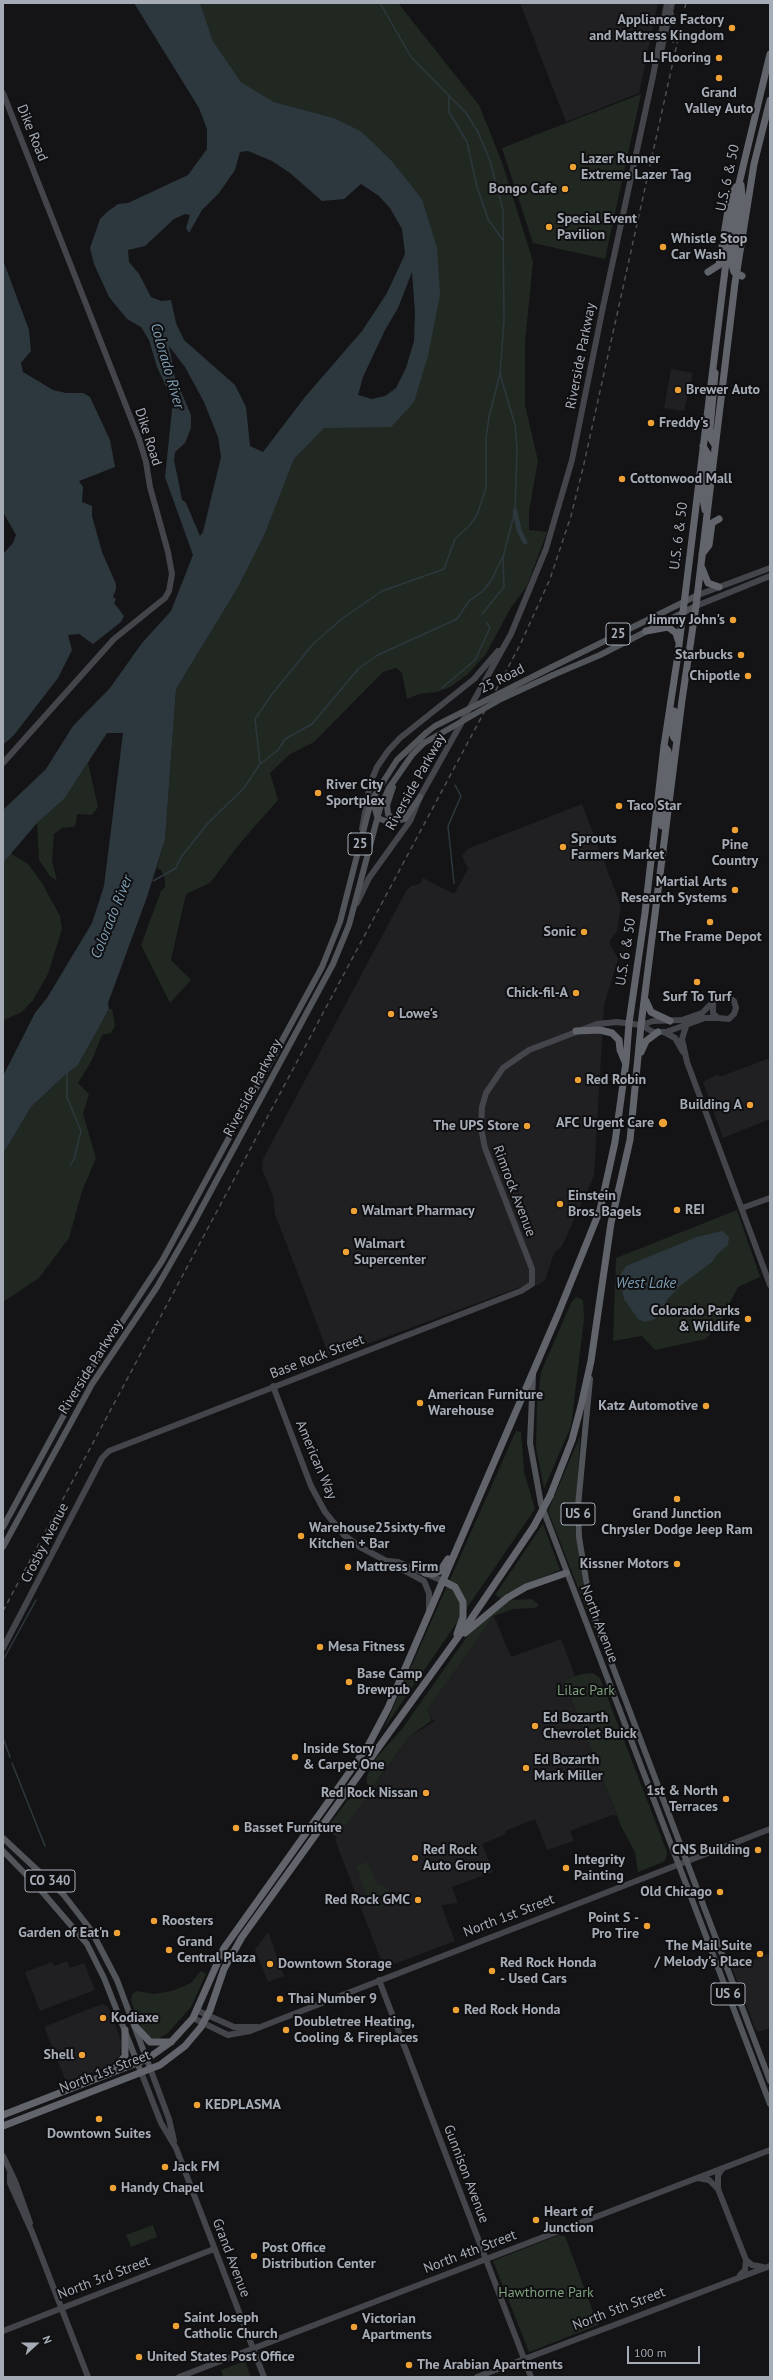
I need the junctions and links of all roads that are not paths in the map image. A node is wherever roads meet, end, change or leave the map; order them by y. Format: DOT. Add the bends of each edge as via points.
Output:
graph roads {
  1 [pos="667,3"];
  2 [pos="672,3"];
  3 [pos="770,54"];
  4 [pos="653,76"];
  5 [pos="3,93"];
  6 [pos="770,100"];
  7 [pos="740,178"];
  8 [pos="708,272"];
  9 [pos="738,274"];
  10 [pos="714,355"];
  11 [pos="715,445"];
  12 [pos="703,446"];
  13 [pos="720,519"];
  14 [pos="706,520"];
  15 [pos="702,557"];
  16 [pos="770,568"];
  17 [pos="770,576"];
  18 [pos="719,587"];
  19 [pos="698,596"];
  20 [pos="684,601"];
  21 [pos="696,606"];
  22 [pos="683,612"];
  23 [pos="646,631"];
  24 [pos="511,634"];
  25 [pos="677,661"];
  26 [pos="673,686"];
  27 [pos="677,740"];
  28 [pos="664,746"];
  29 [pos="3,763"];
  30 [pos="398,775"];
  31 [pos="382,783"];
  32 [pos="420,797"];
  33 [pos="377,816"];
  34 [pos="395,822"];
  35 [pos="664,846"];
  36 [pos="359,847"];
  37 [pos="344,907"];
  38 [pos="352,912"];
  39 [pos="645,997"];
  40 [pos="713,1003"];
  41 [pos="718,1018"];
  42 [pos="670,1021"];
  43 [pos="629,1024"];
  44 [pos="641,1025"];
  45 [pos="686,1026"];
  46 [pos="288,1029"];
  47 [pos="576,1031"];
  48 [pos="661,1032"];
  49 [pos="296,1033"];
  50 [pos="638,1054"];
  51 [pos="626,1062"];
  52 [pos="687,1062"];
  53 [pos="770,1198"];
  54 [pos="742,1208"];
  55 [pos="532,1284"];
  56 [pos="770,1285"];
  57 [pos="591,1361"];
  58 [pos="534,1369"];
  59 [pos="273,1386"];
  60 [pos="109,1451"];
  61 [pos="473,1512"];
  62 [pos="3,1527"];
  63 [pos="3,1547"];
  64 [pos="388,1561"];
  65 [pos="425,1573"];
  66 [pos="566,1573"];
  67 [pos="443,1581"];
  68 [pos="429,1615"];
  69 [pos="452,1645"];
  70 [pos="3,1648"];
  71 [pos="770,1829"];
  72 [pos="3,1838"];
  73 [pos="3,1852"];
  74 [pos="686,1862"];
  75 [pos="679,1865"];
  76 [pos="696,1909"];
  77 [pos="717,1940"];
  78 [pos="709,1943"];
  79 [pos="730,1976"];
  80 [pos="379,1980"];
  81 [pos="731,2003"];
  82 [pos="196,2010"];
  83 [pos="207,2016"];
  84 [pos="193,2018"];
  85 [pos="202,2023"];
  86 [pos="135,2026"];
  87 [pos="257,2027"];
  88 [pos="125,2030"];
  89 [pos="755,2041"];
  90 [pos="171,2042"];
  91 [pos="747,2044"];
  92 [pos="147,2059"];
  93 [pos="138,2063"];
  94 [pos="150,2068"];
  95 [pos="141,2072"];
  96 [pos="109,2074"];
  97 [pos="770,2081"];
  98 [pos="770,2104"];
  99 [pos="3,2115"];
  100 [pos="3,2126"];
  101 [pos="176,2148"];
  102 [pos="770,2150"];
  103 [pos="3,2156"];
  104 [pos="723,2168"];
  105 [pos="696,2178"];
  106 [pos="718,2189"];
  107 [pos="214,2249"];
  108 [pos="486,2259"];
  109 [pos="746,2260"];
  110 [pos="768,2266"];
  111 [pos="737,2277"];
  112 [pos="60,2308"];
  113 [pos="3,2331"];
  114 [pos="253,2348"];
  115 [pos="524,2359"];
  116 [pos="88,2377"];
  117 [pos="179,2377"];
  118 [pos="264,2377"];
  119 [pos="478,2377"];
  120 [pos="531,2377"];
  1 -- 4 [label="street, Riverside Parkway"];
  2 -- 4 [label="street, Riverside Parkway"];
  3 -- 7 [label="highway, U.S. 6 & 50"];
  4 -- 24 [label="street, Riverside Parkway" via="566,487 546,549"];
  5 -- 29 [label="street, Dike Road" via="139,439 172,574 165,598 114,640"];
  6 -- 9 [label="highway, U.S. 6 & 50" via="755,159"];
  7 -- 8 [label="highway" via="730,198 719,265"];
  7 -- 9 [label="highway" via="742,196 732,265"];
  7 -- 10 [label="highway, U.S. 6 & 50"];
  9 -- 11 [label="highway, U.S. 6 & 50"];
  10 -- 11 [label="highway" via="716,382 710,429 711,439"];
  10 -- 12 [label="highway, U.S. 6 & 50"];
  11 -- 14 [label="highway, U.S. 6 & 50"];
  12 -- 14 [label="highway" via="708,454 703,498"];
  12 -- 20 [label="highway, U.S. 6 & 50"];
  13 -- 15 [label="highway" via="712,522 709,545"];
  14 -- 15 [label="highway, U.S. 6 & 50"];
  15 -- 18 [label="highway" via="706,580"];
  15 -- 19 [label="highway, U.S. 6 & 50"];
  16 -- 18 [label="street, 25 Road / 25"];
  17 -- 21 [label="street, 25 Road / 25"];
  18 -- 19 [label="street, 25 Road / 25"];
  19 -- 20 [label="main road, 25 Road / 25"];
  19 -- 21 [label="highway, U.S. 6 & 50"];
  20 -- 22 [label="highway, U.S. 6 & 50"];
  20 -- 31 [label="main road, 25 Road / 25, bridge" via="552,666 426,733 397,760"];
  21 -- 22 [label="main road, 25 Road / 25"];
  21 -- 27 [label="highway, U.S. 6 & 50"];
  22 -- 23 [label="main road, 25 Road / 25"];
  22 -- 25 [label="highway, U.S. 6 & 50"];
  23 -- 25 [label="highway" via="665,627 674,630 678,641"];
  23 -- 30 [label="main road, 25 Road / 25, bridge" via="501,699 424,742"];
  24 -- 32 [label="street, Riverside Parkway"];
  24 -- 36 [label="street, Riverside Parkway" via="474,679 400,738 377,766 368,792"];
  25 -- 26 [label="highway, U.S. 6 & 50"];
  26 -- 27 [label="highway" via="675,699 672,734"];
  26 -- 28 [label="highway, U.S. 6 & 50"];
  27 -- 35 [label="highway, U.S. 6 & 50"];
  28 -- 35 [label="highway" via="668,751 669,762 663,809"];
  28 -- 43 [label="highway, U.S. 6 & 50" via="645,913"];
  30 -- 33 [label="main road, 25 Road / 25"];
  30 -- 34 [label="main road" via="387,805 388,814"];
  31 -- 33 [label="main road" via="374,805"];
  31 -- 36 [label="main road, 25 Road / 25" via="371,801"];
  32 -- 34 [label="main road" via="405,819"];
  32 -- 38 [label="street, Riverside Parkway" via="410,822 369,878"];
  33 -- 34 [label="main road" via="384,821"];
  33 -- 38 [label="main road, 25 Road / 25"];
  35 -- 39 [label="highway, U.S. 6 & 50"];
  36 -- 37 [label="main road, 25 Road / 25"];
  37 -- 46 [label="main road, Riverside Parkway" via="326,958"];
  38 -- 49 [label="main road, Riverside Parkway" via="345,937 333,964"];
  39 -- 42 [label="highway" via="651,1012"];
  39 -- 44 [label="highway, U.S. 6 & 50"];
  40 -- 41 [label="street" via="713,1013"];
  40 -- 41 [label="street" via="719,997 725,996 731,998 735,1004 736,1011 732,1017 725,1020"];
  40 -- 42 [label="street" via="702,1013"];
  41 -- 45 [label="street" via="710,1017"];
  42 -- 44 [label="street" via="653,1021"];
  43 -- 44 [label="street, Rimrock Avenue"];
  43 -- 47 [label="street, Rimrock Avenue" via="604,1022"];
  43 -- 51 [label="highway, U.S. 6 & 50"];
  44 -- 48 [label="street" via="653,1032"];
  44 -- 50 [label="highway, U.S. 6 & 50"];
  45 -- 48 [label="street"];
  45 -- 52 [label="street" via="682,1039"];
  46 -- 49 [label="main road"];
  46 -- 62 [label="main road, Riverside Parkway" via="162,1261 78,1389"];
  47 -- 51 [label="highway" via="600,1030 612,1033 619,1040 620,1050"];
  47 -- 55 [label="street, Rimrock Avenue" via="516,1057 492,1081 482,1108 481,1128 485,1148 532,1269"];
  48 -- 50 [label="highway" via="646,1041"];
  48 -- 52 [label="street" via="675,1038"];
  49 -- 63 [label="main road, Riverside Parkway" via="186,1238 88,1390"];
  50 -- 57 [label="highway, U.S. 6 & 50" via="630,1140 609,1239"];
  51 -- 58 [label="highway, U.S. 6 & 50" via="610,1169 600,1210"];
  52 -- 54 [label="street"];
  53 -- 54 [label="street"];
  54 -- 56 [label="street"];
  55 -- 59 [label="street, Base Rock Street" via="521,1291"];
  57 -- 69 [label="highway, U.S. 6 & 50, bridge" via="572,1440 550,1496 534,1526"];
  57 -- 74 [label="main road, North Avenue / US 6" via="578,1506 583,1566 597,1625"];
  58 -- 61 [label="highway, U.S. 6 & 50"];
  58 -- 66 [label="main road, North Avenue / US 6" via="530,1424 533,1466 541,1504"];
  59 -- 60 [label="street, Base Rock Street"];
  59 -- 64 [label="street, American Way" via="311,1486 321,1505 348,1538 368,1552"];
  60 -- 70 [label="street, Crosby Avenue" via="102,1458"];
  61 -- 65 [label="highway" via="462,1524 443,1569 433,1574"];
  61 -- 67 [label="highway, U.S. 6 & 50"];
  64 -- 65 [label="street, American Way" via="395,1561"];
  64 -- 68 [label="street, American Way" via="424,1580 429,1593"];
  65 -- 67 [label="street, American Way"];
  66 -- 69 [label="highway" via="526,1587 507,1598"];
  66 -- 75 [label="main road, North Avenue / US 6"];
  67 -- 68 [label="highway, U.S. 6 & 50"];
  67 -- 69 [label="highway" via="455,1587 463,1602 461,1623"];
  68 -- 82 [label="highway, U.S. 6 & 50" via="388,1708 369,1744 232,1935"];
  69 -- 83 [label="highway" via="242,1937 224,1970"];
  71 -- 74 [label="street, North 1st Street"];
  72 -- 86 [label="main road, CO 340" via="63,1894 91,1930 108,1961"];
  73 -- 88 [label="main road, Grand Avenue / CO 340" via="38,1887 81,1937 99,1966"];
  74 -- 75 [label="street, North 1st Street"];
  74 -- 77 [label="main road, North Avenue / US 6"];
  75 -- 76 [label="main road, North Avenue / US 6"];
  75 -- 80 [label="street, North 1st Street"];
  76 -- 77 [label="main road" via="701,1914 710,1938"];
  76 -- 78 [label="main road, North Avenue / US 6"];
  77 -- 79 [label="main road, North Avenue / US 6"];
  78 -- 79 [label="main road" via="715,1947 724,1969"];
  78 -- 81 [label="main road, North Avenue / US 6"];
  79 -- 89 [label="main road, North Avenue / US 6"];
  80 -- 87 [label="street, North 1st Street"];
  80 -- 108 [label="street, Gunnison Avenue"];
  81 -- 89 [label="main road" via="740,2015 748,2035"];
  81 -- 91 [label="main road, North Avenue / US 6"];
  82 -- 83 [label="street, North 1st Street"];
  82 -- 84 [label="highway, North 1st Street"];
  83 -- 85 [label="highway, North 1st Street"];
  83 -- 87 [label="street, North 1st Street" via="234,2027"];
  84 -- 85 [label="street, North 1st Street"];
  84 -- 90 [label="highway, North 1st Street"];
  85 -- 87 [label="street, North 1st Street" via="228,2035 242,2034"];
  85 -- 94 [label="highway, North 1st Street" via="185,2046 167,2061"];
  86 -- 90 [label="highway" via="150,2042"];
  86 -- 92 [label="main road, CO 340"];
  88 -- 93 [label="main road, Grand Avenue / CO 340"];
  88 -- 96 [label="highway" via="125,2056"];
  89 -- 97 [label="main road, North Avenue / US 6"];
  90 -- 92 [label="highway, North 1st Street"];
  91 -- 97 [label="main road" via="754,2048 762,2071"];
  91 -- 98 [label="main road, North Avenue / US 6"];
  92 -- 93 [label="highway, North 1st Street"];
  92 -- 94 [label="main road, CO 340"];
  93 -- 95 [label="main road, Grand Avenue / CO 340"];
  93 -- 96 [label="highway, North 1st Street"];
  94 -- 95 [label="highway, North 1st Street"];
  94 -- 101 [label="street, Grand Avenue" via="169,2119"];
  95 -- 100 [label="highway, North 1st Street"];
  95 -- 101 [label="street, Grand Avenue" via="161,2123"];
  96 -- 99 [label="highway, North 1st Street"];
  101 -- 107 [label="street, Grand Avenue"];
  102 -- 104 [label="street, North 4th Street"];
  103 -- 112 [label="street" via="10,2174 10,2183 32,2232"];
  104 -- 105 [label="street, North 4th Street"];
  104 -- 106 [label="street" via="718,2175"];
  105 -- 106 [label="street" via="709,2180"];
  105 -- 108 [label="street, North 4th Street"];
  106 -- 109 [label="street"];
  107 -- 112 [label="street, North 3rd Street"];
  107 -- 114 [label="street, Grand Avenue"];
  108 -- 114 [label="street, North 4th Street"];
  108 -- 115 [label="street, Gunnison Avenue"];
  109 -- 110 [label="street" via="752,2265"];
  109 -- 111 [label="street" via="745,2270"];
  110 -- 111 [label="street, North 5th Street"];
  111 -- 115 [label="street, North 5th Street"];
  112 -- 113 [label="street, North 3rd Street"];
  112 -- 116 [label="street"];
  114 -- 117 [label="street, North 4th Street"];
  114 -- 118 [label="street, Grand Avenue"];
  115 -- 119 [label="street, North 5th Street"];
  115 -- 120 [label="street, Gunnison Avenue"];
}
